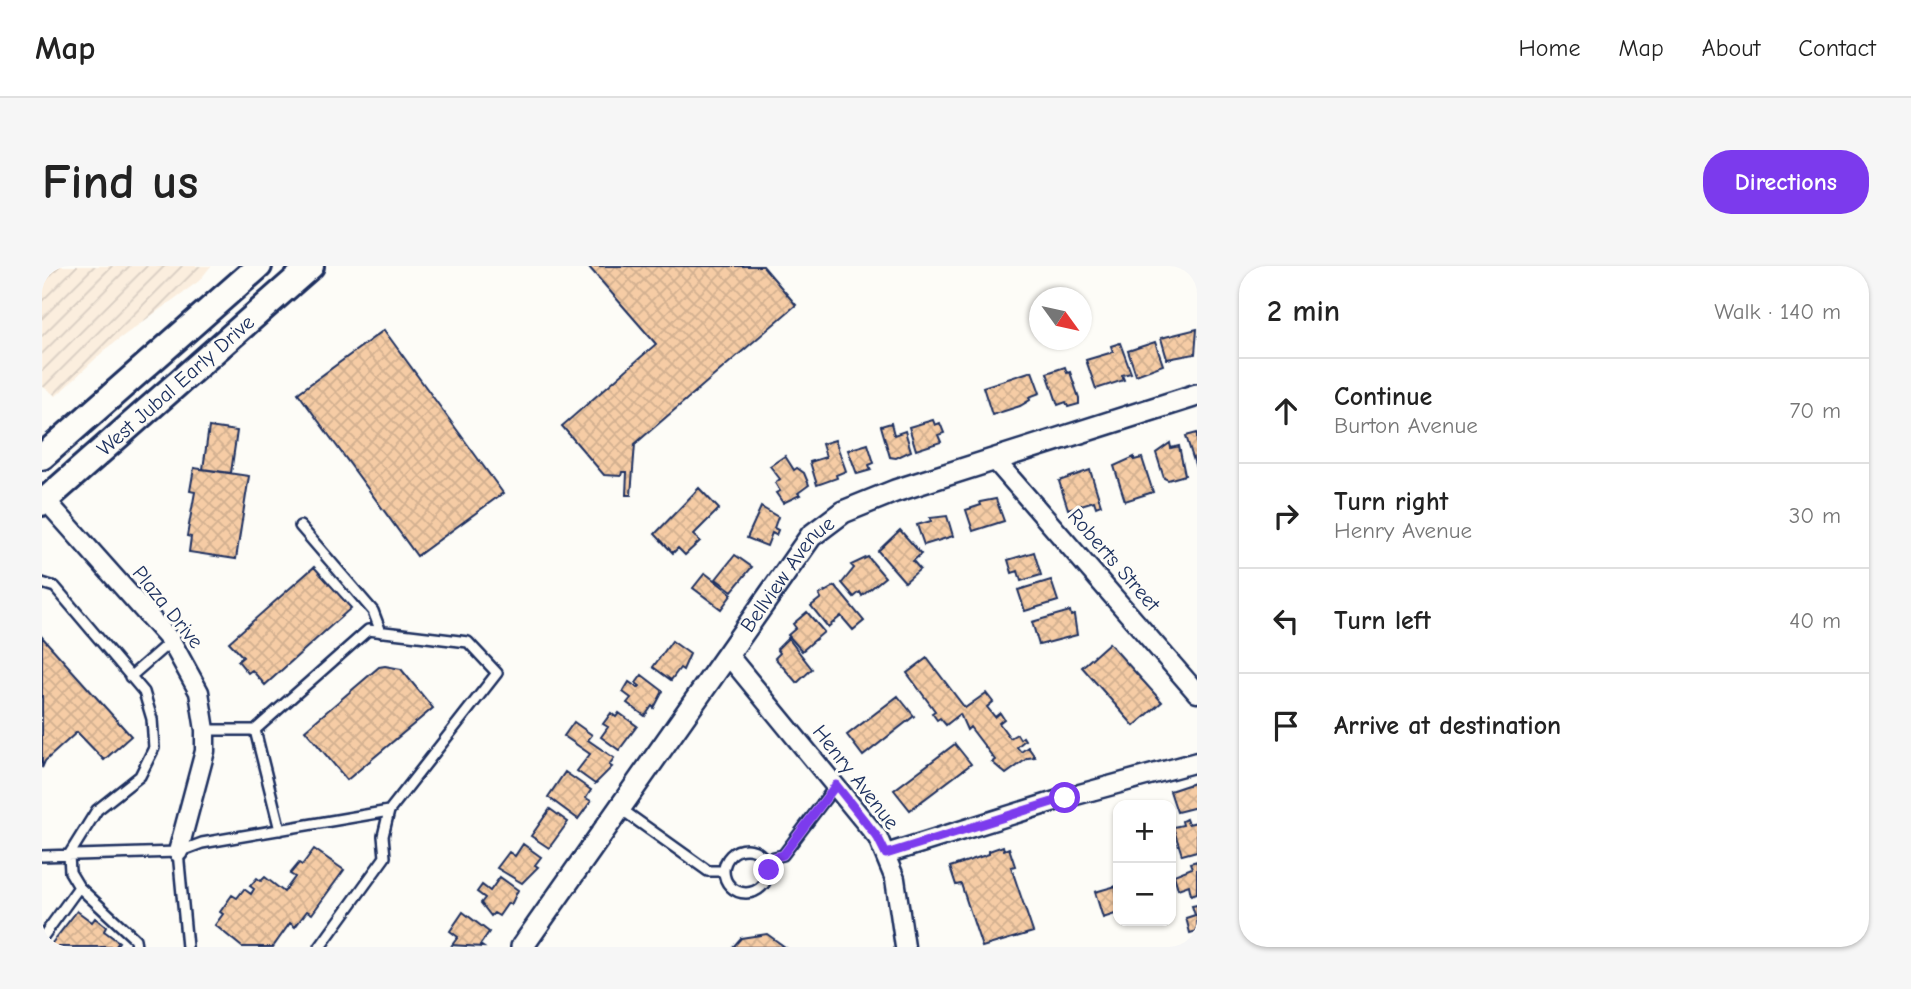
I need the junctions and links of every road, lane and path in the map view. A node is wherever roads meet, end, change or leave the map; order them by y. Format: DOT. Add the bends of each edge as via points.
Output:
graph roads {
  1 [pos="259,266"];
  2 [pos="311,266"];
  3 [pos="1197,395"];
  4 [pos="42,457"];
  5 [pos="994,459"];
  6 [pos="43,500"];
  7 [pos="300,526"];
  8 [pos="42,583"];
  9 [pos="382,632"];
  10 [pos="171,640"];
  11 [pos="728,655"];
  12 [pos="130,677"];
  13 [pos="1197,693"];
  14 [pos="205,730"];
  15 [pos="255,730"];
  16 [pos="1197,762"];
  17 [pos="836,785"];
  18 [pos="620,808"];
  19 [pos="389,811"];
  20 [pos="280,830"];
  21 [pos="178,852"];
  22 [pos="886,854"];
  23 [pos="69,855"];
  24 [pos="42,856"];
  25 [pos="766,859"];
  26 [pos="724,872"];
  27 [pos="79,887"];
  28 [pos="42,938"];
  29 [pos="136,947"];
  30 [pos="187,947"];
  31 [pos="320,947"];
  32 [pos="522,947"];
  33 [pos="905,947"];
  1 -- 4 [label="main road, West Jubal Early Drive"];
  2 -- 6 [label="main road, West Jubal Early Drive"];
  3 -- 5 [label="street, Bellview Avenue"];
  5 -- 11 [label="street, Bellview Avenue" via="895,491 828,521 811,536"];
  5 -- 13 [label="street, Roberts Street"];
  6 -- 10 [label="street, Plaza Drive"];
  7 -- 9 [label="lane" via="373,611"];
  8 -- 12 [label="lane" via="55,587"];
  9 -- 15 [label="lane" via="368,630"];
  9 -- 19 [label="lane" via="468,642 496,673"];
  10 -- 12 [label="lane"];
  10 -- 14 [label="street, Plaza Drive" via="199,692"];
  11 -- 17 [label="street, Henry Avenue"];
  11 -- 18 [label="street, Bellview Avenue"];
  12 -- 23 [label="lane" via="144,692 152,719 153,748 141,776 97,810"];
  14 -- 15 [label="lane"];
  14 -- 21 [label="street, Plaza Drive" via="201,777"];
  15 -- 20 [label="lane"];
  16 -- 22 [label="street"];
  17 -- 22 [label="street, Henry Avenue"];
  17 -- 25 [label="lane" via="783,855"];
  18 -- 26 [label="lane" via="708,871"];
  18 -- 32 [label="street, Bellview Avenue"];
  19 -- 20 [label="lane"];
  19 -- 31 [label="lane" via="383,836 385,857"];
  20 -- 21 [label="lane" via="202,843"];
  21 -- 23 [label="lane"];
  21 -- 30 [label="lane"];
  22 -- 33 [label="street, Henry Avenue" via="895,878"];
  23 -- 24 [label="lane"];
  23 -- 27 [label="lane" via="70,872"];
  25 -- 26 [label="lane" via="746,848 727,860"];
  25 -- 26 [label="lane" via="766,882 747,894 727,883"];
  27 -- 28 [label="lane"];
  27 -- 29 [label="lane" via="135,939"];
}
